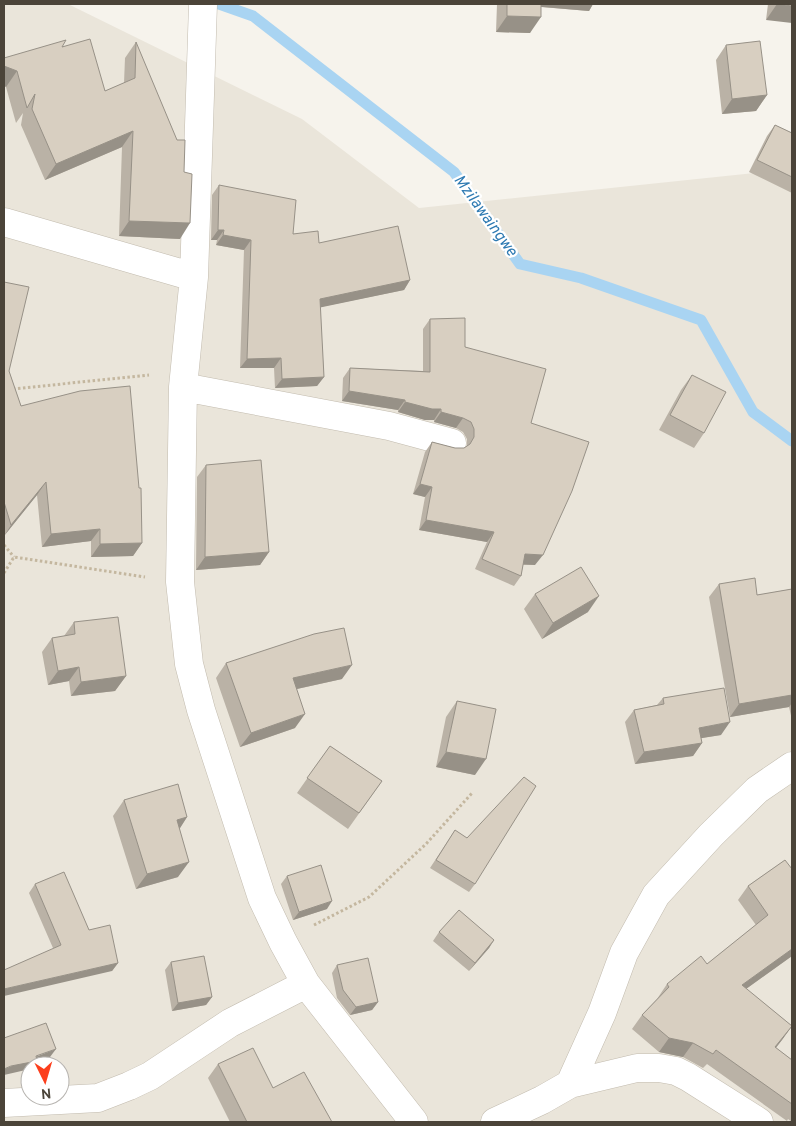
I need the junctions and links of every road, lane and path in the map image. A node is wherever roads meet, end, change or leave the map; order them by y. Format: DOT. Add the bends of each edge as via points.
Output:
graph roads {
  1 [pos="203,4"];
  2 [pos="4,222"];
  3 [pos="194,277"];
  4 [pos="184,379"];
  5 [pos="4,390"];
  6 [pos="452,443"];
  7 [pos="4,545"];
  8 [pos="14,557"];
  9 [pos="4,573"];
  10 [pos="180,582"];
  11 [pos="792,766"];
  12 [pos="473,792"];
  13 [pos="283,942"];
  14 [pos="306,984"];
  15 [pos="570,1084"];
  16 [pos="4,1103"];
  17 [pos="414,1122"];
  18 [pos="495,1122"];
  19 [pos="759,1122"];
  1 -- 3 [label="street"];
  2 -- 3 [label="street"];
  3 -- 4 [label="street"];
  4 -- 5 [label="path"];
  4 -- 6 [label="street"];
  4 -- 10 [label="street"];
  7 -- 8 [label="path"];
  8 -- 9 [label="path"];
  8 -- 10 [label="path"];
  10 -- 13 [label="street" via="189,664 201,710 262,898"];
  11 -- 15 [label="street" via="757,790 656,895 624,953 602,1013"];
  12 -- 13 [label="path" via="426,844 369,897"];
  13 -- 14 [label="street"];
  14 -- 16 [label="street" via="230,1023 150,1076 129,1086 98,1098"];
  14 -- 17 [label="street"];
  15 -- 18 [label="street"];
  15 -- 19 [label="street" via="637,1068 676,1071"];
}
